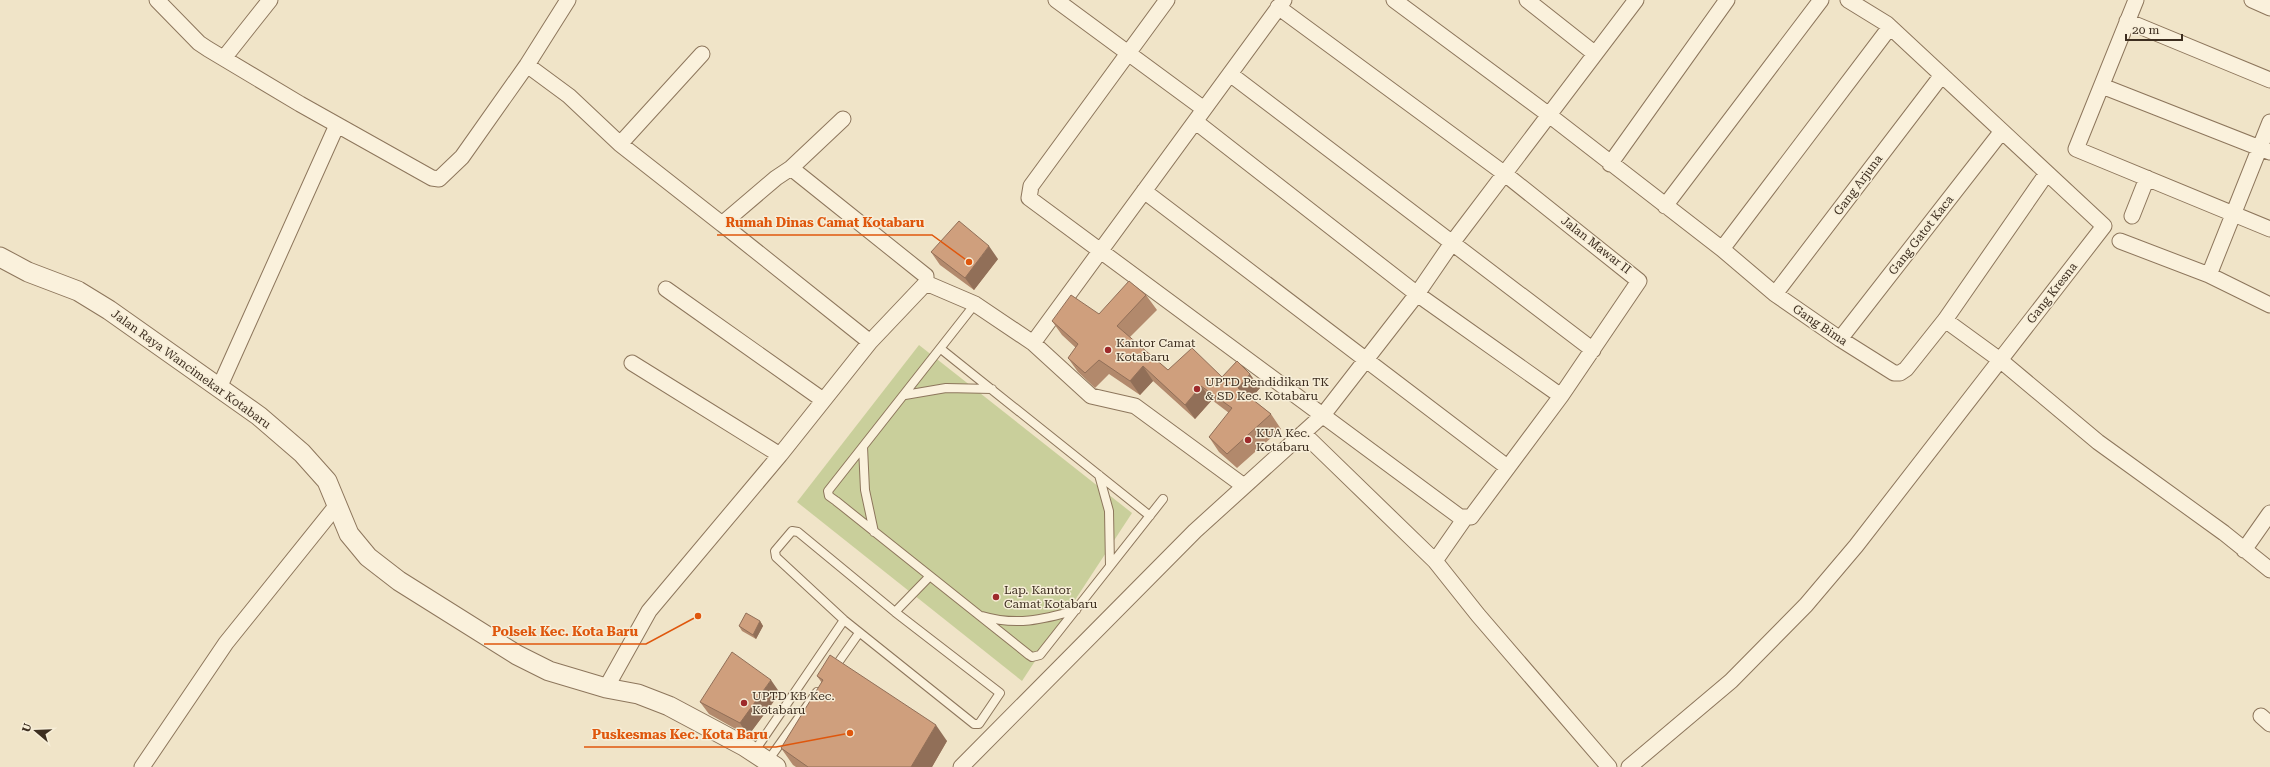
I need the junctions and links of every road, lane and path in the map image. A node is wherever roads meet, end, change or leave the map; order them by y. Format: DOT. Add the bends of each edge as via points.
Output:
graph roads {
  1 [pos="157,0"];
  2 [pos="270,0"];
  3 [pos="568,0"];
  4 [pos="1056,0"];
  5 [pos="1167,0"];
  6 [pos="1394,0"];
  7 [pos="1636,0"];
  8 [pos="1727,0"];
  9 [pos="1821,0"];
  10 [pos="1848,0"];
  11 [pos="2136,0"];
  12 [pos="2252,0"];
  13 [pos="1529,1"];
  14 [pos="1281,3"];
  15 [pos="2270,8"];
  16 [pos="2127,21"];
  17 [pos="1890,27"];
  18 [pos="1128,53"];
  19 [pos="1594,53"];
  20 [pos="702,54"];
  21 [pos="224,58"];
  22 [pos="527,65"];
  23 [pos="1230,74"];
  24 [pos="1942,75"];
  25 [pos="2270,80"];
  26 [pos="2102,86"];
  27 [pos="1204,109"];
  28 [pos="1549,115"];
  29 [pos="843,119"];
  30 [pos="1196,122"];
  31 [pos="2270,122"];
  32 [pos="337,125"];
  33 [pos="2002,131"];
  34 [pos="620,144"];
  35 [pos="2265,150"];
  36 [pos="1610,164"];
  37 [pos="791,168"];
  38 [pos="2047,173"];
  39 [pos="1505,174"];
  40 [pos="2147,178"];
  41 [pos="1144,191"];
  42 [pos="1665,206"];
  43 [pos="2233,214"];
  44 [pos="2132,216"];
  45 [pos="722,224"];
  46 [pos="2270,229"];
  47 [pos="2120,241"];
  48 [pos="1452,243"];
  49 [pos="1722,249"];
  50 [pos="1101,250"];
  51 [pos="0,258"];
  52 [pos="2208,276"];
  53 [pos="926,282"];
  54 [pos="666,289"];
  55 [pos="1418,294"];
  56 [pos="1775,294"];
  57 [pos="975,304"];
  58 [pos="2270,305"];
  59 [pos="1945,320"];
  60 [pos="1840,340"];
  61 [pos="870,342"];
  62 [pos="1033,344"];
  63 [pos="941,349"];
  64 [pos="1593,350"];
  65 [pos="1365,359"];
  66 [pos="2000,360"];
  67 [pos="632,362"];
  68 [pos="219,388"];
  69 [pos="992,389"];
  70 [pos="905,395"];
  71 [pos="1561,396"];
  72 [pos="823,400"];
  73 [pos="1323,415"];
  74 [pos="1303,433"];
  75 [pos="863,447"];
  76 [pos="780,456"];
  77 [pos="1506,467"];
  78 [pos="1099,475"];
  79 [pos="1244,486"];
  80 [pos="1163,499"];
  81 [pos="337,505"];
  82 [pos="2270,513"];
  83 [pos="1150,516"];
  84 [pos="1465,518"];
  85 [pos="874,532"];
  86 [pos="2244,550"];
  87 [pos="1435,561"];
  88 [pos="1110,566"];
  89 [pos="2270,570"];
  90 [pos="930,576"];
  91 [pos="1076,610"];
  92 [pos="895,612"];
  93 [pos="977,614"];
  94 [pos="844,620"];
  95 [pos="859,633"];
  96 [pos="606,688"];
  97 [pos="766,760"];
  98 [pos="142,767"];
  99 [pos="961,767"];
  100 [pos="1609,767"];
  101 [pos="1630,767"];
  1 -- 21 [label="street" via="199,43"];
  2 -- 21 [label="street"];
  3 -- 22 [label="street"];
  4 -- 18 [label="street"];
  5 -- 18 [label="street"];
  6 -- 28 [label="street, Gang Bima"];
  7 -- 19 [label="street"];
  8 -- 36 [label="street"];
  9 -- 42 [label="street"];
  10 -- 17 [label="street"];
  11 -- 16 [label="street"];
  12 -- 15 [label="street"];
  13 -- 19 [label="street"];
  14 -- 23 [label="street"];
  14 -- 39 [label="street"];
  16 -- 25 [label="street"];
  16 -- 26 [label="street"];
  17 -- 24 [label="street"];
  17 -- 49 [label="street"];
  18 -- 27 [label="street"];
  18 -- 50 [label="street" via="1029,192 1029,198"];
  19 -- 28 [label="street"];
  20 -- 34 [label="street"];
  21 -- 32 [label="street"];
  22 -- 32 [label="street" via="462,156 439,179 432,178"];
  22 -- 34 [label="street" via="569,96"];
  23 -- 27 [label="street"];
  23 -- 48 [label="street"];
  24 -- 33 [label="street"];
  24 -- 56 [label="street, Gang Arjuna"];
  26 -- 35 [label="street"];
  26 -- 40 [label="street" via="2076,149"];
  27 -- 30 [label="street"];
  28 -- 36 [label="street, Gang Bima"];
  28 -- 39 [label="street"];
  29 -- 37 [label="street"];
  30 -- 41 [label="street"];
  30 -- 55 [label="street"];
  31 -- 35 [label="street"];
  32 -- 68 [label="street"];
  33 -- 38 [label="street"];
  33 -- 60 [label="street, Gang Gatot Kaca"];
  34 -- 45 [label="street"];
  35 -- 43 [label="street"];
  36 -- 42 [label="street, Gang Bima"];
  37 -- 45 [label="street"];
  37 -- 53 [label="street" via="926,276"];
  38 -- 59 [label="street, Gang Bima"];
  38 -- 66 [label="street, Gang Kresna" via="2104,226"];
  39 -- 48 [label="street"];
  39 -- 64 [label="street, Jalan Mawar II" via="1639,281"];
  40 -- 43 [label="street"];
  40 -- 44 [label="street"];
  41 -- 50 [label="street"];
  41 -- 65 [label="street"];
  42 -- 49 [label="street, Gang Bima"];
  43 -- 46 [label="street"];
  43 -- 52 [label="street"];
  45 -- 61 [label="street"];
  47 -- 52 [label="street"];
  48 -- 55 [label="street"];
  48 -- 64 [label="street"];
  49 -- 56 [label="street, Gang Bima"];
  50 -- 62 [label="street"];
  50 -- 73 [label="street"];
  51 -- 68 [label="street, Jalan Raya Wancimekar Kotabaru" via="84,295"];
  52 -- 58 [label="street"];
  53 -- 57 [label="street"];
  53 -- 61 [label="street"];
  54 -- 72 [label="street"];
  55 -- 65 [label="street"];
  55 -- 71 [label="street"];
  56 -- 60 [label="street, Gang Bima"];
  57 -- 62 [label="street"];
  57 -- 63 [label="lane"];
  59 -- 60 [label="street, Gang Bima" via="1900,373 1894,373"];
  59 -- 66 [label="street"];
  61 -- 72 [label="street"];
  62 -- 79 [label="street" via="1091,396 1135,406"];
  63 -- 69 [label="lane"];
  63 -- 70 [label="lane"];
  64 -- 71 [label="street"];
  65 -- 73 [label="street"];
  65 -- 77 [label="street"];
  66 -- 86 [label="street" via="2098,442"];
  66 -- 101 [label="street, Gang Kresna" via="1856,546 1806,605 1731,681"];
  67 -- 76 [label="street"];
  68 -- 81 [label="street, Jalan Raya Wancimekar Kotabaru" via="259,416 302,453 327,481"];
  69 -- 70 [label="lane" via="946,388"];
  69 -- 78 [label="lane"];
  70 -- 75 [label="lane"];
  71 -- 77 [label="street"];
  72 -- 76 [label="street"];
  73 -- 74 [label="street"];
  73 -- 84 [label="street" via="1460,517"];
  74 -- 79 [label="street"];
  74 -- 87 [label="street"];
  75 -- 85 [label="lane" via="865,490"];
  75 -- 85 [label="lane" via="828,491 829,496"];
  76 -- 96 [label="street" via="649,611"];
  77 -- 84 [label="street" via="1471,517"];
  78 -- 83 [label="lane"];
  78 -- 88 [label="lane" via="1109,511"];
  79 -- 99 [label="street" via="1195,531"];
  80 -- 83 [label="lane"];
  81 -- 96 [label="street, Jalan Raya Wancimekar Kotabaru" via="349,534 368,558 399,581 517,655 549,671"];
  81 -- 98 [label="street" via="226,643"];
  82 -- 86 [label="street"];
  83 -- 88 [label="lane"];
  84 -- 87 [label="street"];
  85 -- 90 [label="lane"];
  86 -- 89 [label="street"];
  87 -- 100 [label="street"];
  88 -- 91 [label="lane"];
  90 -- 92 [label="lane"];
  90 -- 93 [label="lane"];
  91 -- 93 [label="lane" via="1026,622 994,619"];
  91 -- 93 [label="lane" via="1040,655 1032,657"];
  92 -- 94 [label="lane" via="798,532 792,531 775,551 776,557"];
  92 -- 95 [label="lane" via="1000,694 978,724 974,724"];
  94 -- 95 [label="lane"];
  94 -- 97 [label="lane"];
  95 -- 97 [label="lane"];
  96 -- 97 [label="street, Jalan Raya Wancimekar Kotabaru" via="638,694 669,706"];
}
